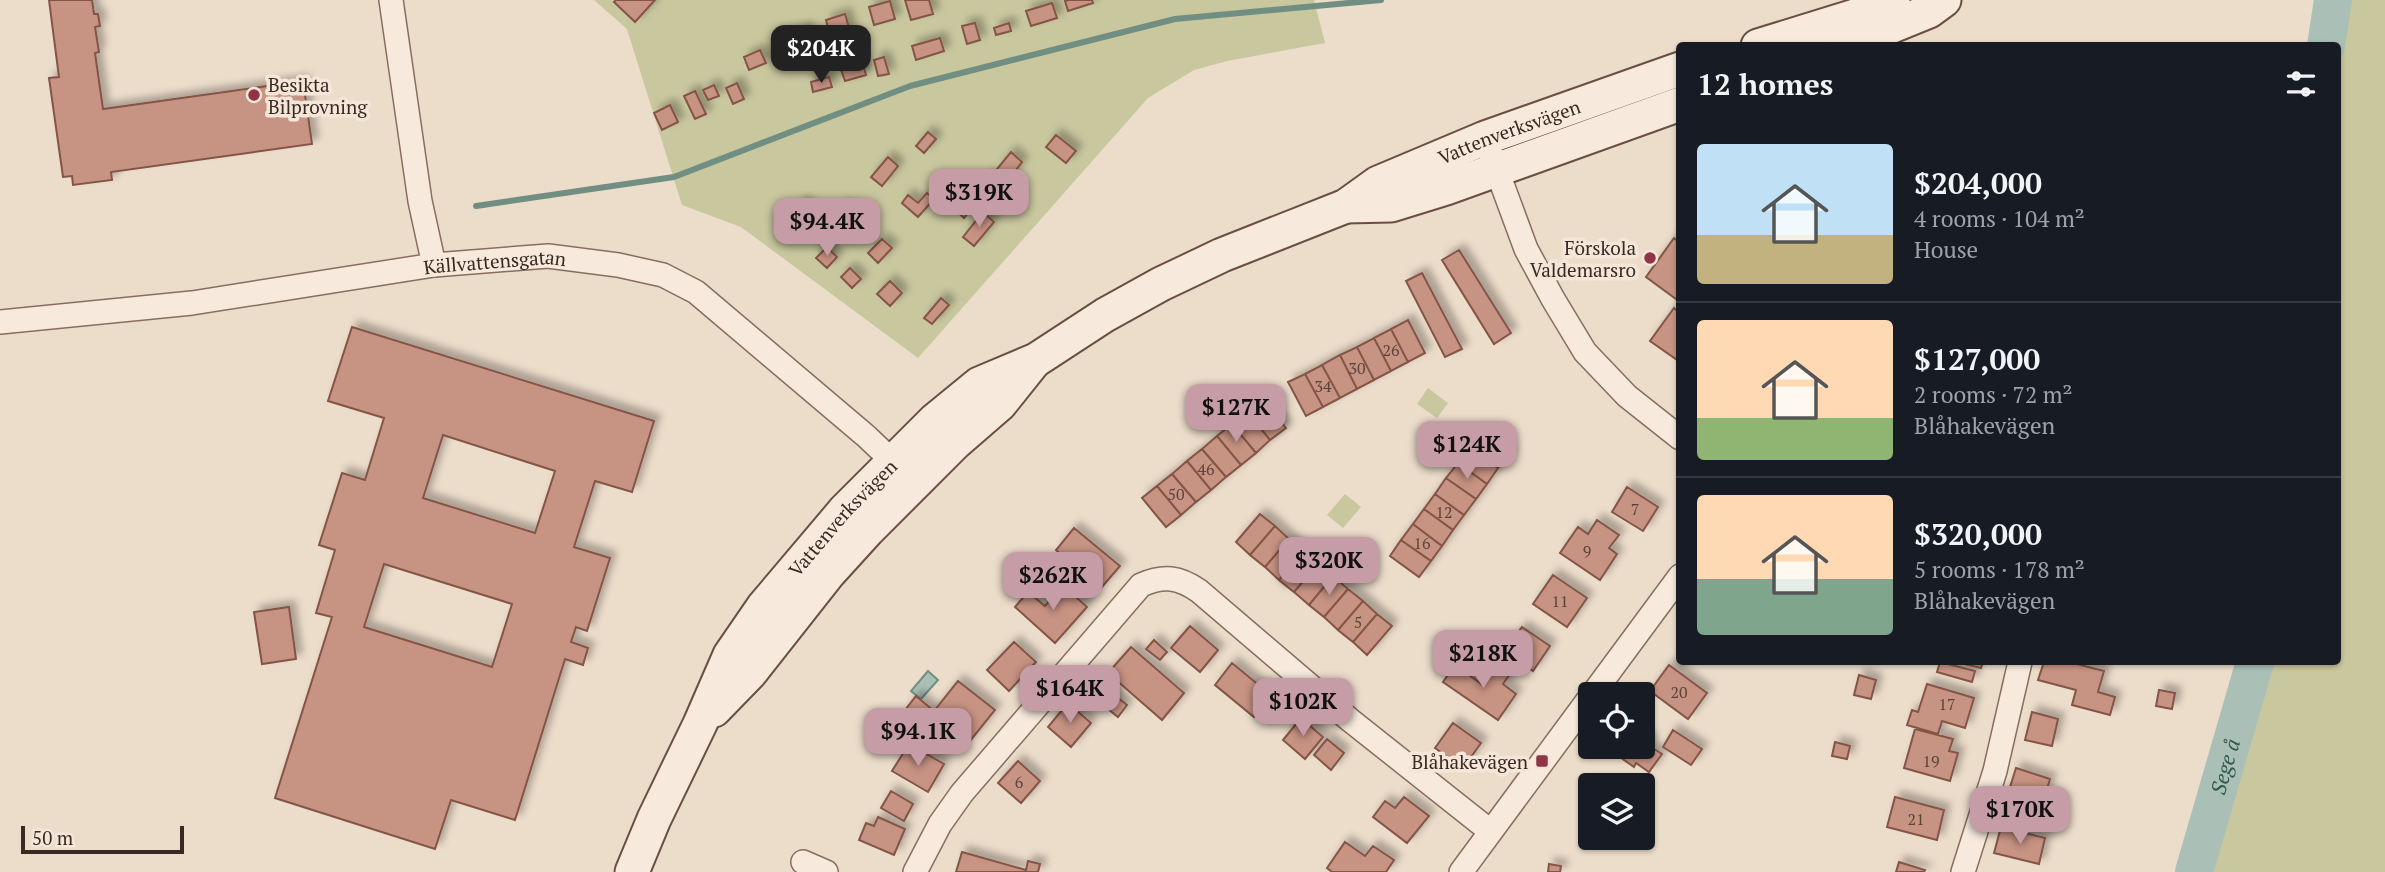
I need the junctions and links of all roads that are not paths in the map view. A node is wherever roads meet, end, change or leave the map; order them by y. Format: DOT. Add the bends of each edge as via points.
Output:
graph roads {
  1 [pos="391,0"];
  2 [pos="1894,0"];
  3 [pos="1944,0"];
  4 [pos="1771,42"];
  5 [pos="1853,42"];
  6 [pos="1676,70"];
  7 [pos="1676,105"];
  8 [pos="1485,138"];
  9 [pos="1498,169"];
  10 [pos="1346,206"];
  11 [pos="434,264"];
  12 [pos="0,322"];
  13 [pos="1676,435"];
  14 [pos="904,472"];
  15 [pos="1676,581"];
  16 [pos="2019,665"];
  17 [pos="1601,682"];
  18 [pos="1578,713"];
  19 [pos="1490,831"];
  20 [pos="803,862"];
  21 [pos="632,872"];
  22 [pos="826,872"];
  23 [pos="915,872"];
  24 [pos="1461,872"];
  25 [pos="1963,872"];
  1 -- 11 [label="street" via="419,201"];
  2 -- 4 [label="street"];
  3 -- 5 [label="street"];
  6 -- 8 [label="street, Vattenverksvägen"];
  7 -- 9 [label="street, Vattenverksvägen"];
  8 -- 9 [label="street"];
  8 -- 10 [label="street, Vattenverksvägen" via="1378,183"];
  9 -- 10 [label="street, Vattenverksvägen" via="1391,205"];
  9 -- 13 [label="street" via="1526,249 1585,352 1627,396"];
  10 -- 14 [label="street, Vattenverksvägen" via="1222,255 1105,315 1036,360 1000,404 955,443"];
  11 -- 12 [label="street, Källvattensgatan" via="192,303"];
  11 -- 14 [label="street, Källvattensgatan" via="548,256 663,275 696,292"];
  14 -- 21 [label="street, Vattenverksvägen" via="845,510 730,655"];
  15 -- 17 [label="street"];
  16 -- 25 [label="street" via="1995,771"];
  18 -- 19 [label="street"];
  19 -- 23 [label="street" via="1341,713 1199,591 1181,580 1163,578 1141,585 987,762 940,824"];
  19 -- 24 [label="street"];
  20 -- 22 [label="street"];
}
